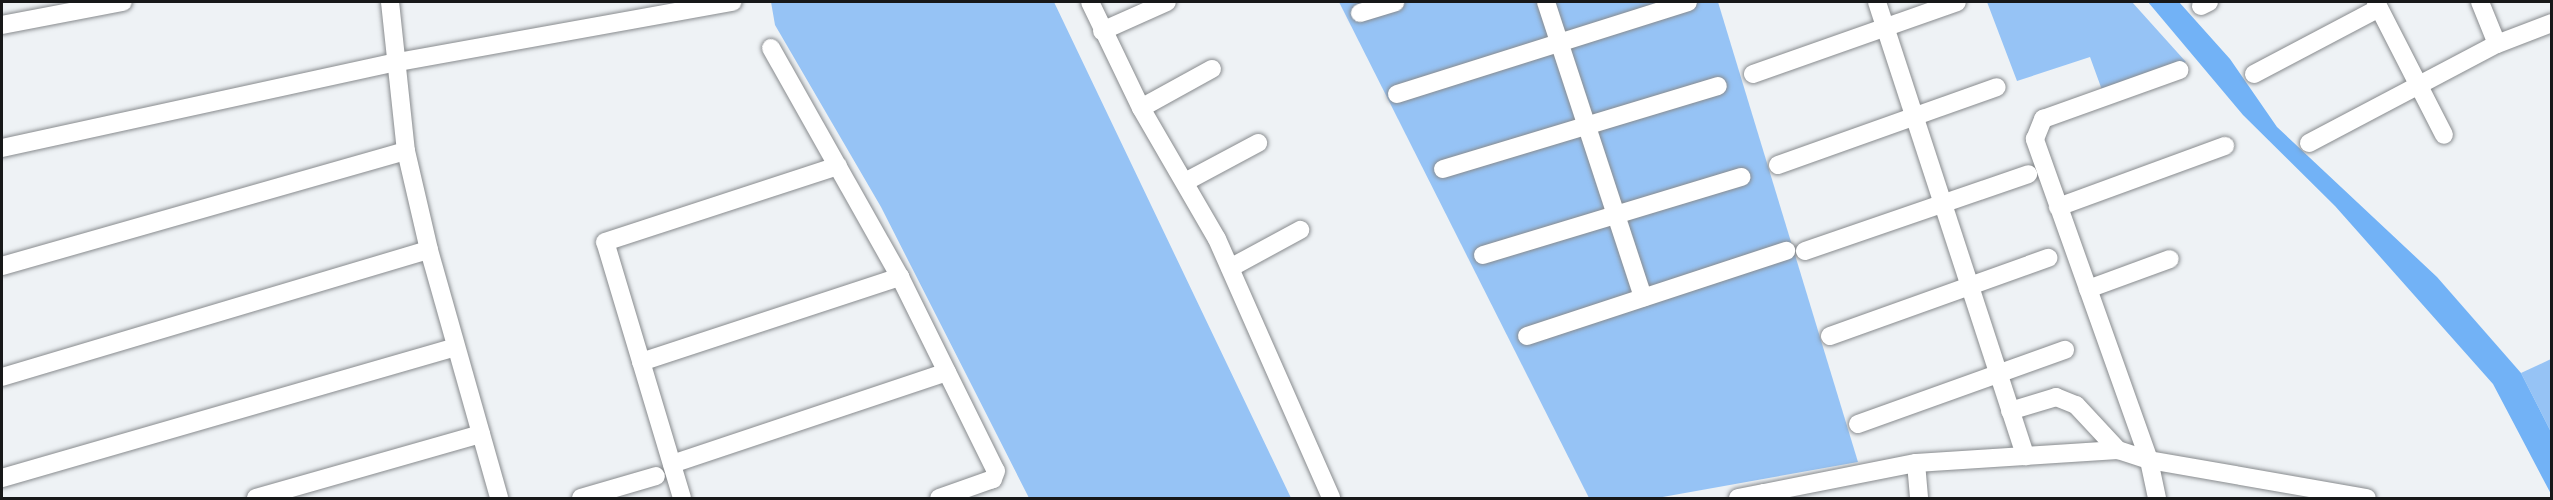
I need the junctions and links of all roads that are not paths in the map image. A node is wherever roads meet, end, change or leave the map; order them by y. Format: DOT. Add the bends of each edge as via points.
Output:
graph roads {
  1 [pos="123,2"];
  2 [pos="390,2"];
  3 [pos="733,2"];
  4 [pos="1090,2"];
  5 [pos="1167,2"];
  6 [pos="1395,2"];
  7 [pos="1546,2"];
  8 [pos="1688,2"];
  9 [pos="1877,2"];
  10 [pos="1957,2"];
  11 [pos="2480,2"];
  12 [pos="2378,5"];
  13 [pos="1360,13"];
  14 [pos="2552,23"];
  15 [pos="2,25"];
  16 [pos="1886,27"];
  17 [pos="1102,31"];
  18 [pos="1559,41"];
  19 [pos="2497,44"];
  20 [pos="771,48"];
  21 [pos="398,62"];
  22 [pos="1212,69"];
  23 [pos="2180,70"];
  24 [pos="1753,74"];
  25 [pos="2254,74"];
  26 [pos="1718,86"];
  27 [pos="1997,87"];
  28 [pos="2420,88"];
  29 [pos="1397,94"];
  30 [pos="1141,108"];
  31 [pos="1915,116"];
  32 [pos="1588,126"];
  33 [pos="2444,135"];
  34 [pos="1258,143"];
  35 [pos="2309,143"];
  36 [pos="2225,146"];
  37 [pos="2,148"];
  38 [pos="406,151"];
  39 [pos="1778,165"];
  40 [pos="838,166"];
  41 [pos="1443,169"];
  42 [pos="2028,174"];
  43 [pos="1742,177"];
  44 [pos="1185,182"];
  45 [pos="1943,203"];
  46 [pos="2058,207"];
  47 [pos="1616,215"];
  48 [pos="1300,230"];
  49 [pos="429,250"];
  50 [pos="1786,251"];
  51 [pos="1805,251"];
  52 [pos="1483,255"];
  53 [pos="2048,258"];
  54 [pos="2170,259"];
  55 [pos="2,266"];
  56 [pos="1230,268"];
  57 [pos="900,277"];
  58 [pos="1970,286"];
  59 [pos="2088,289"];
  60 [pos="1643,297"];
  61 [pos="1527,336"];
  62 [pos="1830,336"];
  63 [pos="455,347"];
  64 [pos="2065,350"];
  65 [pos="641,362"];
  66 [pos="947,372"];
  67 [pos="1998,374"];
  68 [pos="2,377"];
  69 [pos="2010,411"];
  70 [pos="1858,424"];
  71 [pos="481,434"];
  72 [pos="2118,450"];
  73 [pos="2025,456"];
  74 [pos="2149,460"];
  75 [pos="672,464"];
  76 [pos="1916,464"];
  77 [pos="657,476"];
  78 [pos="2,478"];
  79 [pos="1765,496"];
  80 [pos="256,498"];
  81 [pos="499,498"];
  82 [pos="580,498"];
  83 [pos="682,498"];
  84 [pos="939,498"];
  85 [pos="1331,498"];
  86 [pos="1738,498"];
  87 [pos="1919,498"];
  88 [pos="2157,498"];
  89 [pos="2367,498"];
  1 -- 15 [label="street"];
  2 -- 21 [label="street"];
  3 -- 21 [label="street"];
  4 -- 17 [label="street"];
  5 -- 17 [label="street"];
  6 -- 13 [label="street"];
  7 -- 18 [label="street"];
  8 -- 18 [label="street"];
  9 -- 16 [label="street"];
  10 -- 16 [label="street"];
  11 -- 19 [label="street"];
  12 -- 25 [label="street"];
  12 -- 28 [label="street"];
  14 -- 19 [label="street"];
  16 -- 24 [label="street"];
  16 -- 31 [label="street"];
  17 -- 30 [label="street"];
  18 -- 29 [label="street"];
  18 -- 32 [label="street"];
  19 -- 28 [label="street"];
  20 -- 40 [label="street"];
  21 -- 37 [label="street"];
  21 -- 38 [label="street"];
  22 -- 30 [label="street"];
  23 -- 46 [label="street" via="2043,119 2036,139"];
  26 -- 32 [label="street"];
  27 -- 31 [label="street"];
  28 -- 33 [label="street"];
  28 -- 35 [label="street"];
  30 -- 44 [label="street"];
  31 -- 39 [label="street"];
  31 -- 45 [label="street"];
  32 -- 41 [label="street"];
  32 -- 47 [label="street"];
  34 -- 44 [label="street"];
  36 -- 46 [label="street"];
  38 -- 49 [label="street"];
  38 -- 55 [label="street"];
  40 -- 57 [label="street"];
  40 -- 65 [label="street" via="605,242"];
  42 -- 45 [label="street"];
  43 -- 47 [label="street"];
  44 -- 56 [label="street"];
  45 -- 51 [label="street"];
  45 -- 58 [label="street"];
  46 -- 59 [label="street"];
  47 -- 52 [label="street"];
  47 -- 60 [label="street"];
  48 -- 56 [label="street"];
  49 -- 63 [label="street"];
  49 -- 68 [label="street"];
  50 -- 60 [label="street"];
  53 -- 58 [label="street"];
  54 -- 59 [label="street"];
  56 -- 85 [label="street"];
  57 -- 65 [label="street"];
  57 -- 66 [label="street"];
  58 -- 62 [label="street"];
  58 -- 67 [label="street"];
  59 -- 74 [label="street"];
  60 -- 61 [label="street"];
  63 -- 71 [label="street"];
  63 -- 78 [label="street"];
  64 -- 67 [label="street"];
  65 -- 75 [label="street"];
  66 -- 75 [label="street"];
  66 -- 84 [label="street" via="996,471 993,479"];
  67 -- 69 [label="street"];
  67 -- 70 [label="street"];
  69 -- 72 [label="street" via="2056,397 2076,405"];
  69 -- 73 [label="street"];
  71 -- 80 [label="street"];
  71 -- 81 [label="street"];
  72 -- 73 [label="street"];
  72 -- 74 [label="street"];
  73 -- 76 [label="street"];
  74 -- 88 [label="street"];
  74 -- 89 [label="street"];
  75 -- 83 [label="street"];
  76 -- 79 [label="street"];
  76 -- 87 [label="street"];
  77 -- 82 [label="street"];
  79 -- 86 [label="street"];
}
